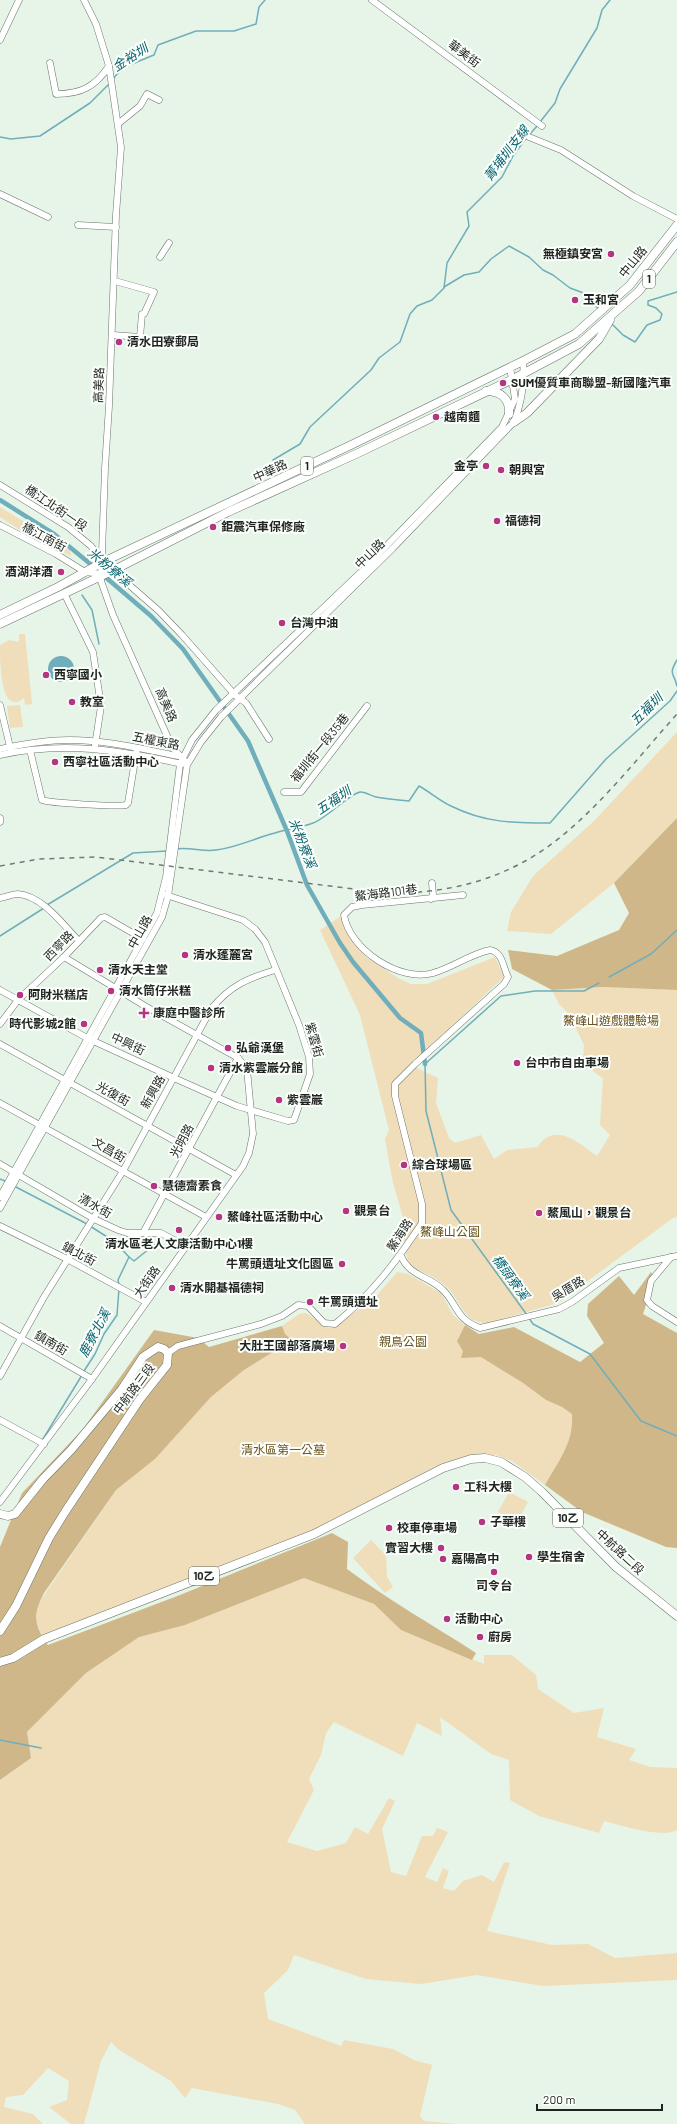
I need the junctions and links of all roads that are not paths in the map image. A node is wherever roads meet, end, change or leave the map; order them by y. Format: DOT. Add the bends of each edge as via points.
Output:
graph roads {
  1 [pos="19,0"];
  2 [pos="84,0"];
  3 [pos="372,0"];
  4 [pos="2,37"];
  5 [pos="50,63"];
  6 [pos="109,66"];
  7 [pos="159,100"];
  8 [pos="119,123"];
  9 [pos="542,126"];
  10 [pos="529,138"];
  11 [pos="0,194"];
  12 [pos="48,217"];
  13 [pos="677,219"];
  14 [pos="78,225"];
  15 [pos="677,225"];
  16 [pos="116,228"];
  17 [pos="677,242"];
  18 [pos="169,243"];
  19 [pos="160,257"];
  20 [pos="115,281"];
  21 [pos="616,311"];
  22 [pos="113,335"];
  23 [pos="523,361"];
  24 [pos="510,367"];
  25 [pos="524,373"];
  26 [pos="513,379"];
  27 [pos="484,392"];
  28 [pos="509,414"];
  29 [pos="514,422"];
  30 [pos="351,445"];
  31 [pos="356,454"];
  32 [pos="0,485"];
  33 [pos="0,525"];
  34 [pos="103,562"];
  35 [pos="114,570"];
  36 [pos="85,572"];
  37 [pos="101,577"];
  38 [pos="64,593"];
  39 [pos="0,615"];
  40 [pos="0,624"];
  41 [pos="297,638"];
  42 [pos="237,696"];
  43 [pos="0,705"];
  44 [pos="367,706"];
  45 [pos="269,739"];
  46 [pos="95,745"];
  47 [pos="0,749"];
  48 [pos="10,750"];
  49 [pos="30,750"];
  50 [pos="137,752"];
  51 [pos="0,755"];
  52 [pos="183,757"];
  53 [pos="180,764"];
  54 [pos="187,765"];
  55 [pos="284,792"];
  56 [pos="0,818"];
  57 [pos="0,822"];
  58 [pos="432,883"];
  59 [pos="166,895"];
  60 [pos="463,895"];
  61 [pos="0,898"];
  62 [pos="431,899"];
  63 [pos="143,939"];
  64 [pos="79,941"];
  65 [pos="64,958"];
  66 [pos="275,970"];
  67 [pos="508,977"];
  68 [pos="0,990"];
  69 [pos="118,990"];
  70 [pos="18,1000"];
  71 [pos="0,1024"];
  72 [pos="196,1034"];
  73 [pos="90,1039"];
  74 [pos="0,1044"];
  75 [pos="238,1058"];
  76 [pos="174,1078"];
  77 [pos="67,1081"];
  78 [pos="218,1097"];
  79 [pos="0,1103"];
  80 [pos="250,1110"];
  81 [pos="42,1126"];
  82 [pos="148,1126"];
  83 [pos="189,1149"];
  84 [pos="0,1164"];
  85 [pos="123,1171"];
  86 [pos="16,1173"];
  87 [pos="236,1175"];
  88 [pos="3,1193"];
  89 [pos="165,1195"];
  90 [pos="0,1208"];
  91 [pos="206,1217"];
  92 [pos="94,1219"];
  93 [pos="0,1226"];
  94 [pos="144,1234"];
  95 [pos="185,1246"];
  96 [pos="401,1256"];
  97 [pos="674,1257"];
  98 [pos="67,1259"];
  99 [pos="146,1302"];
  100 [pos="677,1322"];
  101 [pos="0,1326"];
  102 [pos="22,1339"];
  103 [pos="168,1353"];
  104 [pos="0,1376"];
  105 [pos="92,1379"];
  106 [pos="0,1420"];
  107 [pos="44,1444"];
  108 [pos="0,1502"];
  109 [pos="0,1514"];
  110 [pos="677,1616"];
  111 [pos="0,1631"];
  112 [pos="0,1662"];
  1 -- 4 [label="street"];
  2 -- 6 [label="street, 高美路" via="96,24"];
  3 -- 9 [label="street, 華美街"];
  5 -- 6 [label="street" via="56,94 84,91"];
  6 -- 8 [label="street, 高美路"];
  7 -- 8 [label="street" via="147,94 140,106"];
  8 -- 16 [label="street, 高美路" via="121,158"];
  10 -- 13 [label="street" via="561,150 633,196"];
  11 -- 12 [label="street"];
  14 -- 16 [label="street"];
  15 -- 23 [label="main road, 中山路 / 1" via="630,285 608,306 575,334"];
  16 -- 20 [label="street, 高美路"];
  17 -- 21 [label="main road, 中山路 / 1" via="639,291"];
  18 -- 19 [label="street"];
  20 -- 22 [label="street, 高美路"];
  20 -- 22 [label="street" via="154,292 142,314 140,337"];
  21 -- 25 [label="main road, 中山路 / 1" via="579,344"];
  21 -- 29 [label="main road" via="599,338 527,413"];
  22 -- 34 [label="street, 高美路" via="105,468"];
  23 -- 24 [label="main road, 中山路 / 1"];
  23 -- 25 [label="street, 中山路"];
  24 -- 26 [label="street, 中山路"];
  24 -- 30 [label="main road, 中華路 / 1"];
  25 -- 26 [label="main road, 中山路 / 1"];
  25 -- 29 [label="street, 中山路" via="521,404"];
  26 -- 27 [label="main road, 中華路 / 1"];
  26 -- 28 [label="street, 中山路" via="515,399"];
  27 -- 28 [label="main road" via="494,392 503,396 509,404"];
  27 -- 31 [label="main road, 中華路 / 1"];
  28 -- 41 [label="street, 中山路" via="497,433"];
  29 -- 41 [label="street, 中山路" via="393,548"];
  30 -- 31 [label="main road"];
  30 -- 34 [label="main road, 中華路 / 1"];
  31 -- 35 [label="main road, 中華路 / 1" via="228,512"];
  32 -- 34 [label="street, 橋江北街一段" via="68,527 90,546"];
  33 -- 36 [label="street, 橋江南街"];
  34 -- 35 [label="street, 橋江北街一段"];
  34 -- 36 [label="main road, 1"];
  34 -- 37 [label="street, 高美路"];
  35 -- 37 [label="main road, 1"];
  35 -- 42 [label="street, 橋江北街一段" via="182,635"];
  36 -- 37 [label="street, 橋江南街"];
  36 -- 39 [label="main road, 1"];
  37 -- 38 [label="main road, 1"];
  37 -- 52 [label="street, 高美路" via="113,615 172,747"];
  38 -- 40 [label="main road, 1"];
  38 -- 46 [label="street" via="93,652 101,698"];
  41 -- 42 [label="street, 中山路"];
  42 -- 45 [label="street" via="246,703"];
  42 -- 52 [label="street, 中山路" via="216,710 192,740"];
  42 -- 54 [label="street, 中山路" via="200,742"];
  43 -- 48 [label="street"];
  44 -- 55 [label="street, 福圳街一段35巷" via="301,792"];
  46 -- 48 [label="street, 五權東路" via="51,740"];
  46 -- 49 [label="street, 五權東路"];
  46 -- 50 [label="street, 五權東路"];
  47 -- 48 [label="street, 五權東路"];
  48 -- 49 [label="street, 五權東路"];
  48 -- 51 [label="street, 五權東路"];
  49 -- 50 [label="street" via="40,798 45,802 118,806 126,805"];
  50 -- 52 [label="street, 五權東路"];
  50 -- 53 [label="street, 五權東路"];
  52 -- 53 [label="street, 中山路"];
  52 -- 54 [label="street, 五權東路"];
  53 -- 54 [label="street, 五權東路"];
  53 -- 59 [label="street, 中山路"];
  54 -- 59 [label="street, 中山路"];
  56 -- 57 [label="street"];
  58 -- 62 [label="street"];
  59 -- 63 [label="street, 中山路"];
  59 -- 66 [label="street" via="243,920 255,929 264,942"];
  59 -- 69 [label="street, 中山路" via="162,917"];
  60 -- 62 [label="street"];
  61 -- 64 [label="street" via="18,894 30,897 42,904"];
  62 -- 67 [label="street, 鰲海路101巷" via="352,907 344,915 345,920 363,950 372,958 401,971 417,975 434,973 490,950 500,956"];
  63 -- 64 [label="street, 西寧路" via="103,917"];
  63 -- 69 [label="street, 中山路"];
  64 -- 65 [label="street, 西寧路"];
  65 -- 69 [label="street"];
  65 -- 70 [label="street, 西寧路"];
  66 -- 72 [label="street, 新興路" via="238,983 226,991 211,1009"];
  66 -- 80 [label="street, 紫雲街" via="299,1025 309,1057 310,1074 294,1120 288,1121"];
  67 -- 96 [label="street, 鰲海路" via="504,984 395,1084 394,1096 422,1204 423,1217 422,1223"];
  68 -- 70 [label="street, 中興街"];
  69 -- 72 [label="street"];
  69 -- 73 [label="street, 中山路"];
  70 -- 71 [label="street, 西寧路"];
  70 -- 73 [label="street, 中興街"];
  72 -- 75 [label="street"];
  72 -- 76 [label="street, 新興路"];
  73 -- 76 [label="street, 中興街"];
  73 -- 77 [label="street, 中山路"];
  74 -- 77 [label="street, 光復街"];
  75 -- 78 [label="street, 光明路"];
  75 -- 80 [label="street, 大街路" via="247,1069"];
  76 -- 78 [label="street, 中興街"];
  76 -- 82 [label="street, 新興路"];
  77 -- 81 [label="street, 中山路"];
  77 -- 82 [label="street, 光復街"];
  78 -- 80 [label="street, 中興街"];
  78 -- 83 [label="street, 光明路"];
  79 -- 81 [label="street, 文昌街"];
  80 -- 87 [label="street, 大街路" via="253,1134 251,1148"];
  81 -- 85 [label="street, 文昌街"];
  81 -- 86 [label="street, 中山路"];
  82 -- 83 [label="street, 光復街"];
  82 -- 85 [label="street, 新興路"];
  83 -- 87 [label="street, 光復街"];
  83 -- 89 [label="street, 光明路"];
  84 -- 86 [label="street, 清水街"];
  85 -- 89 [label="street, 文昌街"];
  85 -- 92 [label="street, 新興路"];
  86 -- 88 [label="street, 中山路"];
  86 -- 92 [label="street, 清水街"];
  87 -- 91 [label="street, 大街路"];
  88 -- 90 [label="street, 中山路"];
  89 -- 91 [label="street, 文昌街"];
  89 -- 94 [label="street, 光明路"];
  91 -- 95 [label="street, 大街路"];
  92 -- 94 [label="street, 清水街" via="118,1230"];
  92 -- 98 [label="street, 新興路"];
  93 -- 98 [label="street, 鎮北街"];
  94 -- 95 [label="street, 清水街" via="163,1234"];
  95 -- 99 [label="street, 大街路"];
  96 -- 97 [label="street, 吳厝路" via="409,1269 444,1291 456,1311 467,1322 480,1328 559,1309 619,1268"];
  96 -- 103 [label="street, 鰲海路" via="374,1288 335,1324 324,1324 308,1306 298,1305 282,1316 261,1324 178,1346"];
  97 -- 100 [label="street" via="651,1281 647,1300"];
  98 -- 99 [label="street, 鎮北街"];
  98 -- 102 [label="street, 新興路"];
  99 -- 105 [label="street, 大街路"];
  101 -- 102 [label="street, 鎮南街"];
  102 -- 104 [label="street, 新興路"];
  102 -- 105 [label="street, 鎮南街"];
  103 -- 109 [label="main road, 中航路三段" via="158,1346 152,1349 122,1389 71,1450 42,1479 20,1509 8,1516"];
  103 -- 111 [label="main road, 中航路三段" via="167,1365 140,1399 49,1538 16,1606"];
  105 -- 107 [label="street, 大街路"];
  106 -- 107 [label="street"];
  107 -- 108 [label="street, 大街路"];
  110 -- 112 [label="main road, 中航路二段 / 10乙" via="616,1567 542,1492 501,1462 485,1458 471,1459 443,1468 314,1534 44,1639 13,1658"];
}
